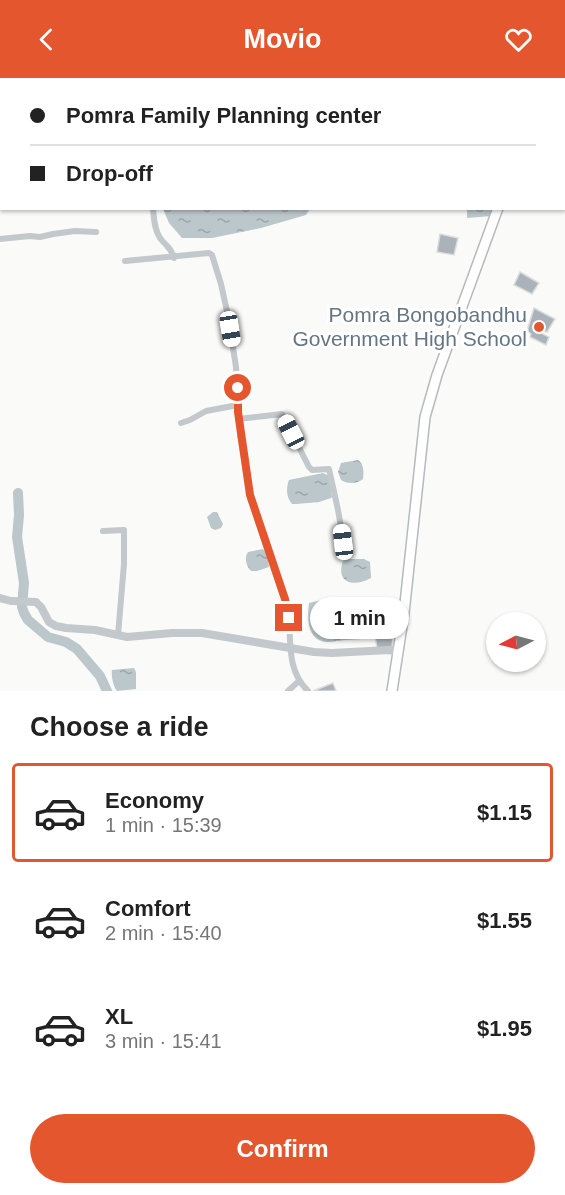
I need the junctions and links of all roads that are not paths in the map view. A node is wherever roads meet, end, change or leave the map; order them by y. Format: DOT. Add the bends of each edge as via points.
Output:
graph roads {
  1 [pos="153,210"];
  2 [pos="497,210"];
  3 [pos="96,232"];
  4 [pos="0,239"];
  5 [pos="174,258"];
  6 [pos="125,261"];
  7 [pos="238,405"];
  8 [pos="238,419"];
  9 [pos="181,423"];
  10 [pos="103,531"];
  11 [pos="342,557"];
  12 [pos="0,598"];
  13 [pos="117,635"];
  14 [pos="290,648"];
  15 [pos="399,652"];
  16 [pos="299,681"];
  17 [pos="288,691"];
  18 [pos="308,691"];
  19 [pos="392,691"];
  1 -- 5 [label="street" via="160,238"];
  2 -- 15 [label="main road" via="425,417"];
  3 -- 4 [label="street"];
  5 -- 6 [label="street"];
  5 -- 7 [label="street" via="212,255 228,316"];
  7 -- 8 [label="street"];
  7 -- 9 [label="street" via="206,411"];
  8 -- 11 [label="street" via="282,414 309,467 329,469 341,528"];
  8 -- 14 [label="street" via="251,501 288,610"];
  10 -- 13 [label="street" via="124,530"];
  12 -- 13 [label="street" via="36,602 52,625"];
  13 -- 14 [label="street" via="202,633"];
  14 -- 15 [label="street" via="332,653"];
  14 -- 16 [label="street"];
  15 -- 19 [label="main road"];
  16 -- 17 [label="street"];
  16 -- 18 [label="street"];
}
